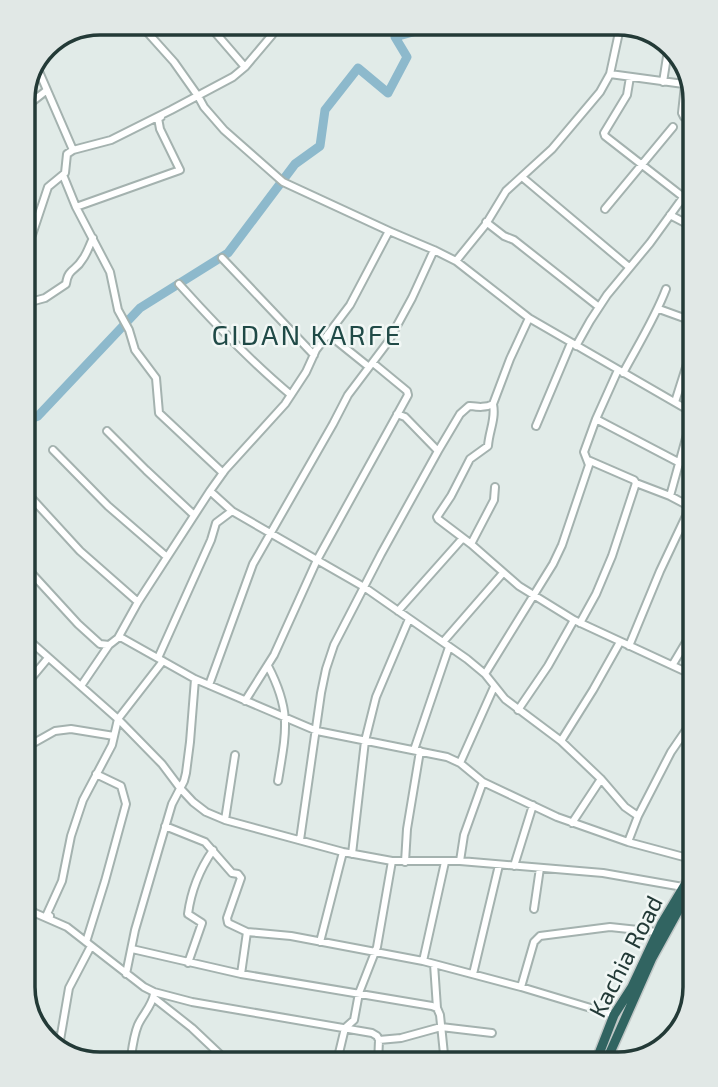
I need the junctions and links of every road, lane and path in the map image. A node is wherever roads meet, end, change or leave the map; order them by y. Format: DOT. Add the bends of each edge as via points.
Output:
graph roads {
  1 [pos="150,35"];
  2 [pos="217,35"];
  3 [pos="272,35"];
  4 [pos="618,35"];
  5 [pos="667,57"];
  6 [pos="245,67"];
  7 [pos="610,74"];
  8 [pos="40,75"];
  9 [pos="630,78"];
  10 [pos="663,82"];
  11 [pos="681,84"];
  12 [pos="47,90"];
  13 [pos="198,96"];
  14 [pos="35,100"];
  15 [pos="172,110"];
  16 [pos="673,127"];
  17 [pos="72,150"];
  18 [pos="643,164"];
  19 [pos="63,175"];
  20 [pos="522,177"];
  21 [pos="682,197"];
  22 [pos="76,207"];
  23 [pos="605,209"];
  24 [pos="670,215"];
  25 [pos="486,222"];
  26 [pos="683,222"];
  27 [pos="35,226"];
  28 [pos="388,231"];
  29 [pos="93,238"];
  30 [pos="434,250"];
  31 [pos="222,258"];
  32 [pos="456,261"];
  33 [pos="629,267"];
  34 [pos="179,284"];
  35 [pos="666,289"];
  36 [pos="35,301"];
  37 [pos="598,307"];
  38 [pos="659,309"];
  39 [pos="529,318"];
  40 [pos="683,318"];
  41 [pos="328,334"];
  42 [pos="574,344"];
  43 [pos="314,355"];
  44 [pos="371,365"];
  45 [pos="621,372"];
  46 [pos="683,377"];
  47 [pos="291,395"];
  48 [pos="675,402"];
  49 [pos="493,404"];
  50 [pos="683,407"];
  51 [pos="397,414"];
  52 [pos="596,419"];
  53 [pos="536,426"];
  54 [pos="107,431"];
  55 [pos="53,450"];
  56 [pos="438,451"];
  57 [pos="683,452"];
  58 [pos="588,460"];
  59 [pos="680,463"];
  60 [pos="223,473"];
  61 [pos="636,484"];
  62 [pos="495,487"];
  63 [pos="210,491"];
  64 [pos="670,496"];
  65 [pos="35,502"];
  66 [pos="683,503"];
  67 [pos="232,511"];
  68 [pos="194,515"];
  69 [pos="683,524"];
  70 [pos="270,534"];
  71 [pos="462,539"];
  72 [pos="471,544"];
  73 [pos="167,557"];
  74 [pos="317,560"];
  75 [pos="503,573"];
  76 [pos="35,577"];
  77 [pos="364,587"];
  78 [pos="534,596"];
  79 [pos="138,602"];
  80 [pos="398,611"];
  81 [pos="409,619"];
  82 [pos="577,621"];
  83 [pos="118,638"];
  84 [pos="443,642"];
  85 [pos="620,642"];
  86 [pos="109,645"];
  87 [pos="35,646"];
  88 [pos="629,646"];
  89 [pos="449,647"];
  90 [pos="683,647"];
  91 [pos="48,658"];
  92 [pos="160,660"];
  93 [pos="673,664"];
  94 [pos="268,666"];
  95 [pos="683,669"];
  96 [pos="35,674"];
  97 [pos="485,674"];
  98 [pos="195,679"];
  99 [pos="209,685"];
  100 [pos="80,686"];
  101 [pos="494,687"];
  102 [pos="245,701"];
  103 [pos="518,710"];
  104 [pos="118,719"];
  105 [pos="286,719"];
  106 [pos="317,731"];
  107 [pos="683,734"];
  108 [pos="114,736"];
  109 [pos="365,741"];
  110 [pos="561,741"];
  111 [pos="35,742"];
  112 [pos="417,750"];
  113 [pos="236,755"];
  114 [pos="460,764"];
  115 [pos="96,774"];
  116 [pos="601,779"];
  117 [pos="278,781"];
  118 [pos="483,782"];
  119 [pos="180,788"];
  120 [pos="533,805"];
  121 [pos="638,816"];
  122 [pos="225,820"];
  123 [pos="572,822"];
  124 [pos="166,826"];
  125 [pos="300,840"];
  126 [pos="628,842"];
  127 [pos="213,850"];
  128 [pos="344,852"];
  129 [pos="352,854"];
  130 [pos="683,857"];
  131 [pos="392,861"];
  132 [pos="460,861"];
  133 [pos="405,862"];
  134 [pos="444,862"];
  135 [pos="499,865"];
  136 [pos="514,866"];
  137 [pos="540,868"];
  138 [pos="683,887"];
  139 [pos="683,901"];
  140 [pos="534,909"];
  141 [pos="35,912"];
  142 [pos="66,927"];
  143 [pos="247,932"];
  144 [pos="657,932"];
  145 [pos="320,942"];
  146 [pos="88,944"];
  147 [pos="132,949"];
  148 [pos="375,952"];
  149 [pos="423,961"];
  150 [pos="188,962"];
  151 [pos="434,964"];
  152 [pos="126,974"];
  153 [pos="241,974"];
  154 [pos="474,974"];
  155 [pos="522,987"];
  156 [pos="359,993"];
  157 [pos="154,995"];
  158 [pos="437,1008"];
  159 [pos="614,1015"];
  160 [pos="441,1027"];
  161 [pos="345,1028"];
  162 [pos="492,1033"];
  163 [pos="61,1038"];
  164 [pos="379,1040"];
  165 [pos="132,1052"];
  166 [pos="217,1052"];
  167 [pos="340,1052"];
  168 [pos="378,1052"];
  169 [pos="444,1052"];
  170 [pos="600,1052"];
  171 [pos="610,1052"];
  1 -- 13 [label="street"];
  2 -- 6 [label="street"];
  3 -- 6 [label="street"];
  4 -- 7 [label="street"];
  5 -- 10 [label="street"];
  6 -- 13 [label="street"];
  7 -- 9 [label="street"];
  7 -- 20 [label="street" via="576,122"];
  8 -- 12 [label="street"];
  9 -- 10 [label="street"];
  9 -- 18 [label="street" via="627,96 604,133"];
  10 -- 11 [label="street"];
  12 -- 14 [label="street"];
  12 -- 17 [label="street"];
  13 -- 15 [label="street"];
  13 -- 28 [label="street" via="224,130 283,183"];
  15 -- 17 [label="street" via="111,139"];
  15 -- 22 [label="street" via="158,118 180,170"];
  16 -- 18 [label="street"];
  17 -- 19 [label="street"];
  18 -- 21 [label="street"];
  18 -- 23 [label="street"];
  19 -- 22 [label="street"];
  19 -- 27 [label="street" via="48,187"];
  20 -- 25 [label="street" via="506,191"];
  20 -- 33 [label="street"];
  21 -- 24 [label="street"];
  22 -- 29 [label="street"];
  24 -- 26 [label="street"];
  24 -- 33 [label="street"];
  25 -- 32 [label="street"];
  25 -- 37 [label="street"];
  28 -- 30 [label="street"];
  28 -- 41 [label="street" via="350,305"];
  29 -- 36 [label="street" via="80,265 67,275 66,284"];
  29 -- 60 [label="street" via="111,274 118,310 135,350 156,378 159,413"];
  30 -- 32 [label="street"];
  30 -- 44 [label="street" via="402,317"];
  31 -- 43 [label="street"];
  32 -- 39 [label="street"];
  33 -- 37 [label="street"];
  34 -- 47 [label="street" via="230,340"];
  35 -- 38 [label="street"];
  37 -- 42 [label="street"];
  38 -- 40 [label="street"];
  38 -- 45 [label="street"];
  39 -- 42 [label="street"];
  39 -- 49 [label="street"];
  41 -- 43 [label="street"];
  41 -- 44 [label="street"];
  42 -- 45 [label="street"];
  42 -- 53 [label="street"];
  43 -- 47 [label="street"];
  44 -- 51 [label="street" via="407,391"];
  44 -- 70 [label="street" via="348,395"];
  45 -- 48 [label="street"];
  45 -- 52 [label="street"];
  46 -- 48 [label="street"];
  47 -- 60 [label="street"];
  48 -- 50 [label="street"];
  49 -- 56 [label="street" via="464,409"];
  49 -- 71 [label="street" via="495,418 488,446 470,460 437,517"];
  51 -- 56 [label="street"];
  51 -- 74 [label="street"];
  52 -- 58 [label="street" via="584,452"];
  52 -- 59 [label="street"];
  54 -- 68 [label="street"];
  55 -- 73 [label="street"];
  56 -- 77 [label="street"];
  57 -- 59 [label="street"];
  58 -- 61 [label="street"];
  58 -- 78 [label="street" via="562,545"];
  59 -- 64 [label="street"];
  60 -- 63 [label="street"];
  61 -- 64 [label="street"];
  61 -- 82 [label="street" via="596,594"];
  62 -- 72 [label="street" via="494,500"];
  63 -- 67 [label="street"];
  63 -- 68 [label="street"];
  64 -- 66 [label="street"];
  65 -- 79 [label="street" via="80,551"];
  67 -- 70 [label="street"];
  67 -- 92 [label="street" via="216,523"];
  68 -- 73 [label="street"];
  69 -- 88 [label="street"];
  70 -- 74 [label="street"];
  70 -- 99 [label="street" via="253,564"];
  71 -- 72 [label="street"];
  71 -- 80 [label="street"];
  72 -- 75 [label="street"];
  73 -- 79 [label="street"];
  74 -- 77 [label="street"];
  74 -- 94 [label="street"];
  75 -- 78 [label="street"];
  75 -- 84 [label="street"];
  76 -- 86 [label="street" via="78,624 100,644"];
  77 -- 80 [label="street"];
  77 -- 106 [label="street" via="326,669"];
  78 -- 82 [label="street"];
  78 -- 97 [label="street"];
  79 -- 83 [label="street"];
  80 -- 81 [label="street"];
  81 -- 84 [label="street"];
  81 -- 109 [label="street" via="376,697"];
  82 -- 85 [label="street"];
  82 -- 103 [label="street"];
  83 -- 86 [label="street"];
  83 -- 92 [label="street"];
  84 -- 89 [label="street"];
  85 -- 88 [label="street"];
  85 -- 110 [label="street"];
  86 -- 100 [label="street"];
  87 -- 91 [label="street"];
  88 -- 93 [label="street"];
  89 -- 97 [label="street"];
  89 -- 112 [label="street"];
  90 -- 93 [label="street"];
  91 -- 96 [label="street"];
  91 -- 100 [label="street"];
  92 -- 98 [label="street"];
  92 -- 104 [label="street"];
  93 -- 95 [label="street"];
  94 -- 102 [label="street"];
  94 -- 105 [label="street"];
  97 -- 101 [label="street"];
  98 -- 99 [label="street"];
  98 -- 119 [label="street" via="189,752"];
  99 -- 102 [label="street"];
  100 -- 104 [label="street"];
  101 -- 103 [label="street"];
  101 -- 114 [label="street"];
  102 -- 105 [label="street"];
  103 -- 110 [label="street"];
  104 -- 108 [label="street"];
  104 -- 119 [label="street"];
  105 -- 106 [label="street"];
  105 -- 117 [label="street"];
  106 -- 109 [label="street"];
  106 -- 125 [label="street"];
  107 -- 121 [label="street"];
  108 -- 111 [label="street" via="71,729"];
  108 -- 115 [label="street"];
  109 -- 112 [label="street"];
  109 -- 129 [label="street"];
  110 -- 116 [label="street"];
  112 -- 114 [label="street"];
  112 -- 133 [label="street"];
  113 -- 122 [label="street"];
  114 -- 118 [label="street"];
  115 -- 142 [label="street" via="83,800 62,881 47,914"];
  115 -- 146 [label="street" via="121,786 126,804"];
  116 -- 121 [label="street"];
  116 -- 123 [label="street"];
  118 -- 120 [label="street"];
  118 -- 132 [label="street"];
  119 -- 122 [label="street" via="206,812"];
  119 -- 124 [label="street"];
  120 -- 123 [label="street"];
  120 -- 136 [label="street"];
  121 -- 126 [label="street"];
  122 -- 125 [label="street"];
  123 -- 126 [label="street"];
  124 -- 127 [label="street" via="200,839"];
  124 -- 147 [label="street"];
  125 -- 128 [label="street"];
  126 -- 130 [label="street"];
  127 -- 143 [label="street" via="241,878 227,918 228,923"];
  127 -- 150 [label="street" via="190,901 188,914 202,923"];
  128 -- 129 [label="street"];
  128 -- 145 [label="street"];
  129 -- 131 [label="street"];
  131 -- 133 [label="street"];
  131 -- 148 [label="street"];
  132 -- 134 [label="street"];
  132 -- 135 [label="street"];
  133 -- 134 [label="street"];
  134 -- 149 [label="street"];
  135 -- 136 [label="street"];
  135 -- 154 [label="street"];
  136 -- 137 [label="street"];
  137 -- 138 [label="street"];
  137 -- 140 [label="street"];
  138 -- 144 [label="highway, Kachia Road"];
  139 -- 171 [label="highway, Kachia Road"];
  141 -- 142 [label="street"];
  142 -- 146 [label="street"];
  143 -- 145 [label="street"];
  143 -- 153 [label="street"];
  144 -- 155 [label="street" via="610,927 540,936 534,942"];
  144 -- 159 [label="highway, Kachia Road"];
  145 -- 148 [label="street"];
  146 -- 152 [label="street"];
  146 -- 163 [label="street" via="69,988"];
  147 -- 150 [label="street"];
  147 -- 152 [label="street"];
  148 -- 149 [label="street"];
  148 -- 156 [label="street"];
  149 -- 151 [label="street"];
  150 -- 153 [label="street"];
  151 -- 154 [label="street"];
  151 -- 158 [label="street"];
  152 -- 157 [label="street"];
  153 -- 156 [label="street"];
  154 -- 155 [label="street"];
  155 -- 159 [label="street"];
  156 -- 158 [label="street"];
  156 -- 161 [label="street" via="354,1020"];
  157 -- 161 [label="street"];
  157 -- 165 [label="street" via="139,1022"];
  157 -- 166 [label="street"];
  158 -- 160 [label="street"];
  159 -- 170 [label="highway, Kachia Road"];
  160 -- 162 [label="street"];
  160 -- 164 [label="street"];
  160 -- 169 [label="street"];
  161 -- 164 [label="street" via="372,1033"];
  161 -- 167 [label="street"];
  164 -- 168 [label="street"];
}
